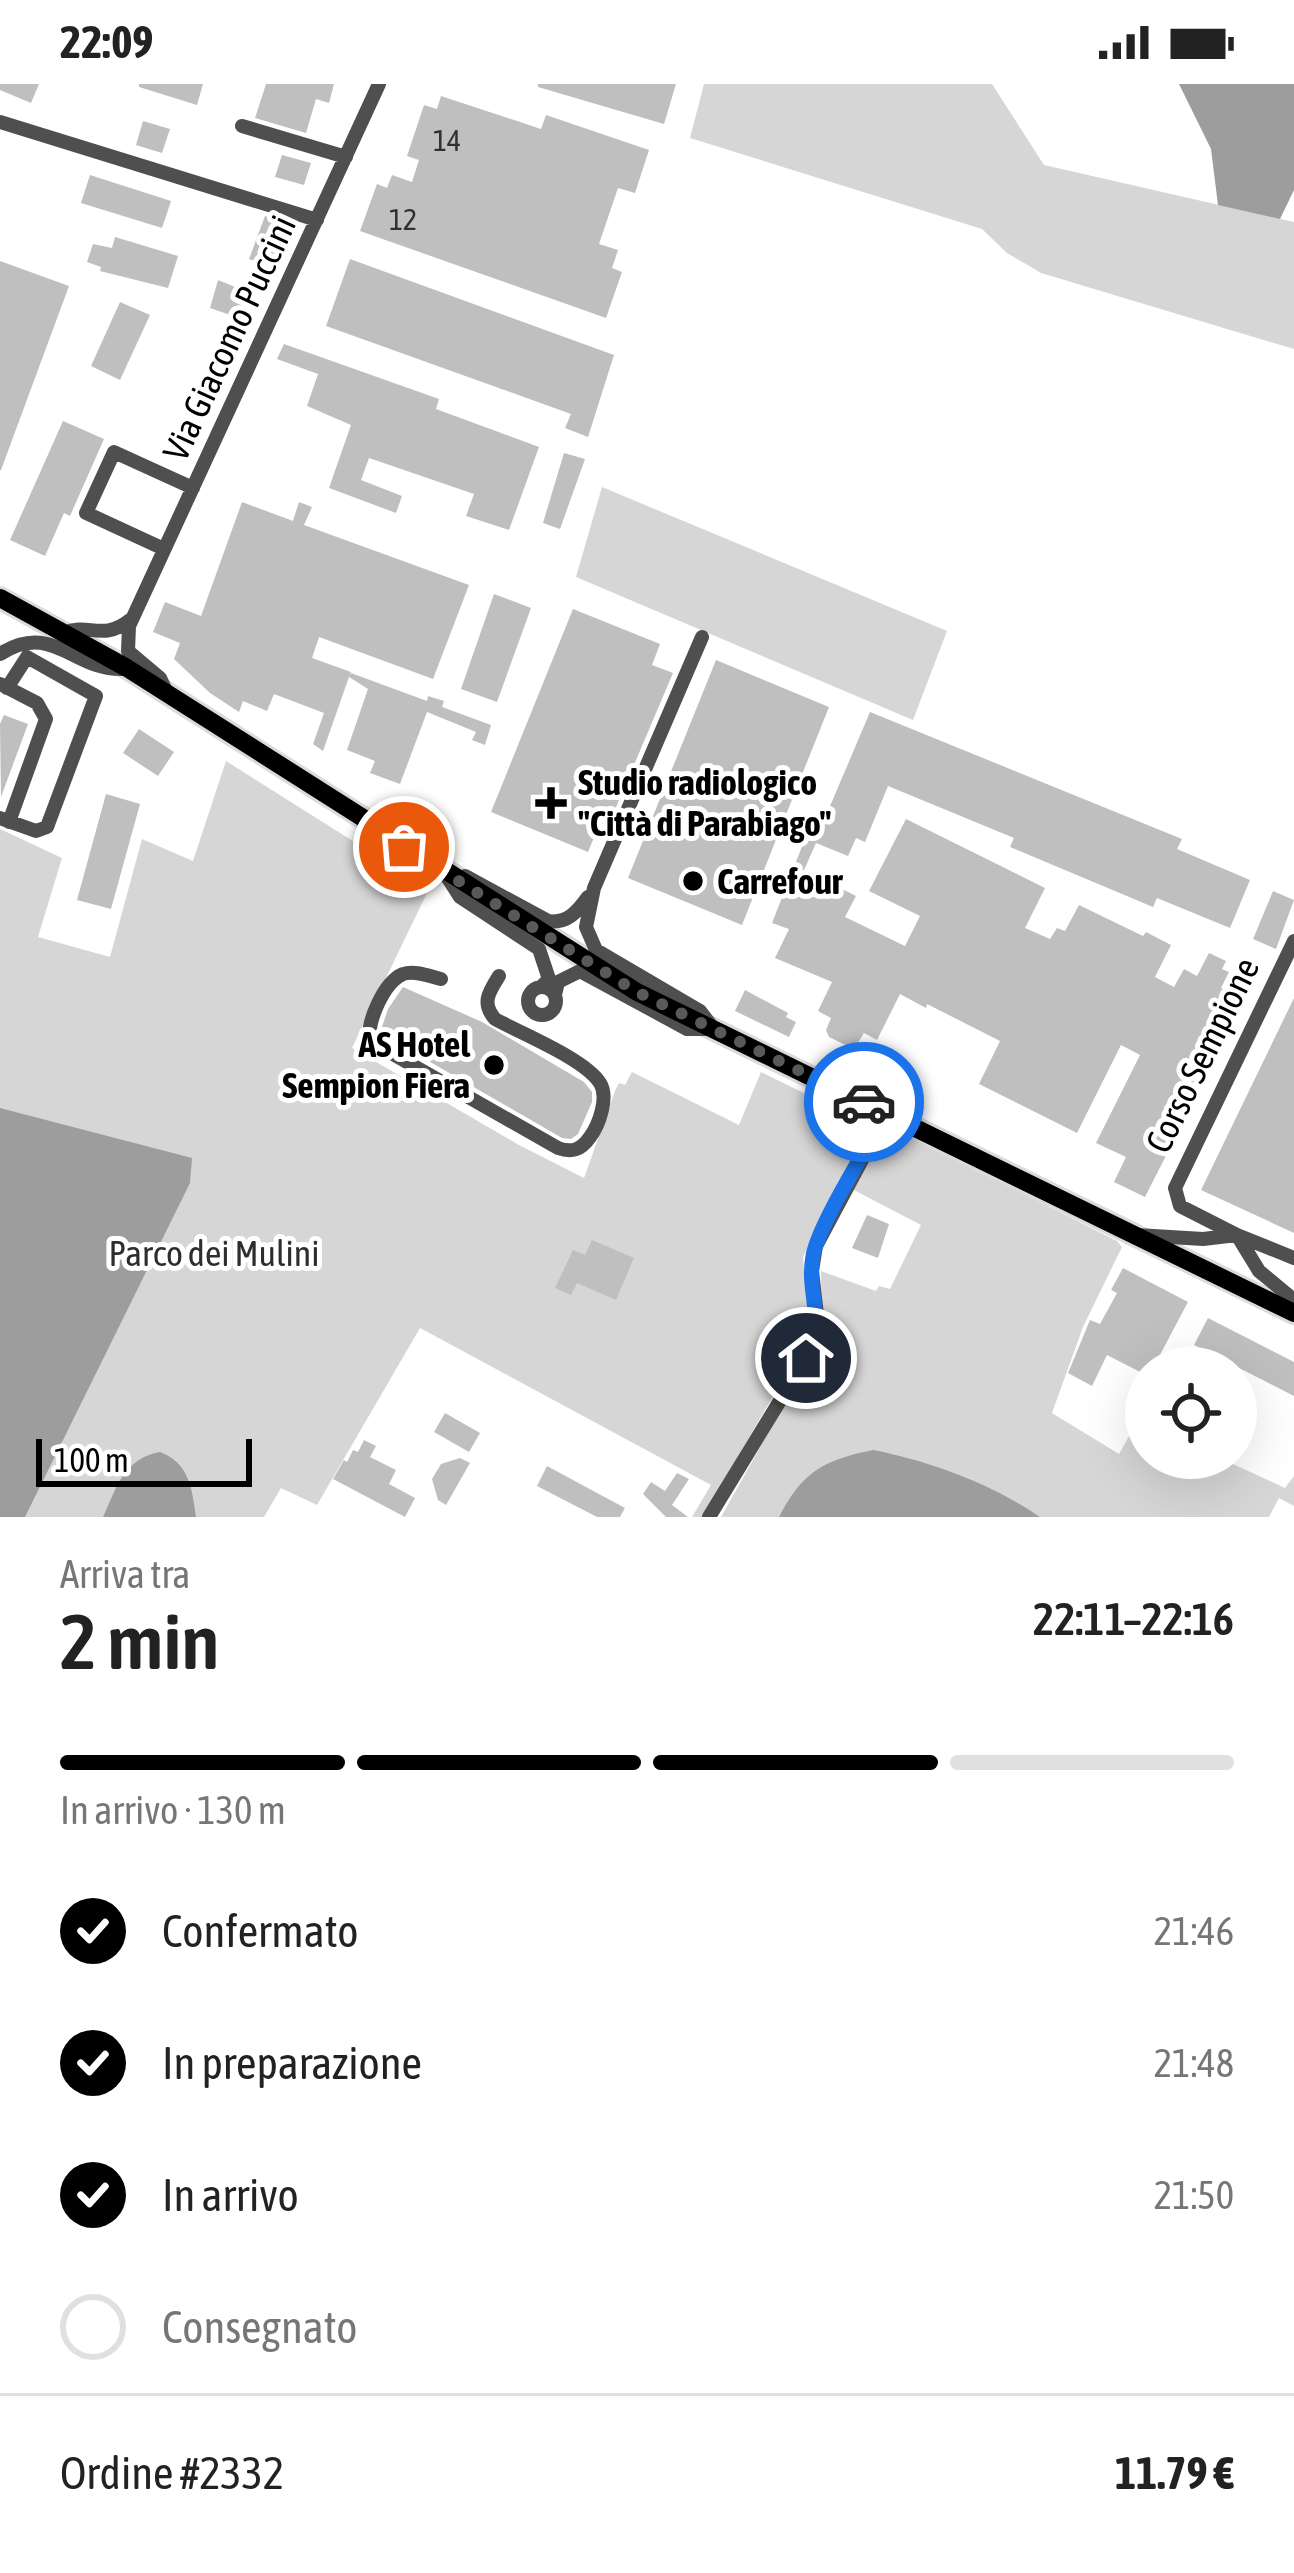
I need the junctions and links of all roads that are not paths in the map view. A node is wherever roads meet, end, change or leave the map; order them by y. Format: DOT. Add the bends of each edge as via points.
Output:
graph roads {
  1 [pos="379,84"];
  2 [pos="0,122"];
  3 [pos="242,126"];
  4 [pos="346,157"];
  5 [pos="317,220"];
  6 [pos="193,488"];
  7 [pos="164,549"];
  8 [pos="0,598"];
  9 [pos="133,616"];
  10 [pos="64,633"];
  11 [pos="702,637"];
  12 [pos="0,654"];
  13 [pos="128,668"];
  14 [pos="4,686"];
  15 [pos="167,693"];
  16 [pos="5,820"];
  17 [pos="444,872"];
  18 [pos="594,888"];
  19 [pos="1294,941"];
  20 [pos="499,976"];
  21 [pos="441,979"];
  22 [pos="714,1030"];
  23 [pos="886,1113"];
  24 [pos="1132,1235"];
  25 [pos="1237,1235"];
  26 [pos="1294,1258"];
  27 [pos="1294,1300"];
  28 [pos="1294,1313"];
  29 [pos="709,1517"];
  1 -- 4 [label="street, Via Giacomo Puccini"];
  2 -- 5 [label="street"];
  3 -- 4 [label="street"];
  4 -- 5 [label="street, Via Giacomo Puccini"];
  5 -- 6 [label="street, Via Giacomo Puccini"];
  6 -- 7 [label="street, Via Giacomo Puccini"];
  6 -- 7 [label="street" via="114,452 86,513"];
  7 -- 9 [label="street, Via Giacomo Puccini"];
  8 -- 10 [label="main road, Corso Sempione"];
  9 -- 10 [label="street" via="111,632"];
  9 -- 15 [label="street" via="128,651"];
  10 -- 13 [label="main road, Corso Sempione"];
  11 -- 18 [label="street"];
  12 -- 13 [label="street, Corso Sempione" via="40,641 107,669"];
  13 -- 15 [label="main road, Corso Sempione"];
  14 -- 16 [label="street" via="37,703 46,719"];
  14 -- 16 [label="street" via="27,657 96,696 47,826 36,831"];
  15 -- 17 [label="main road, Corso Sempione"];
  17 -- 18 [label="street" via="474,878 559,923"];
  17 -- 22 [label="main road, Corso Sempione" via="637,992"];
  17 -- 22 [label="street, Corso Sempione" via="460,897 539,949 548,991 580,971 687,1029"];
  18 -- 22 [label="street" via="586,927 596,950 700,1011"];
  19 -- 25 [label="street, Corso Sempione" via="1174,1187 1180,1206"];
  20 -- 21 [label="street" via="487,998 495,1019 601,1084 599,1117 578,1149 546,1142 370,1041 370,1025 396,978 407,972"];
  22 -- 23 [label="main road, Corso Sempione"];
  23 -- 24 [label="main road, Corso Sempione"];
  23 -- 29 [label="street" via="816,1246 817,1315 806,1358"];
  24 -- 25 [label="street, Corso Sempione"];
  24 -- 28 [label="main road, Corso Sempione"];
  25 -- 26 [label="street, Corso Sempione"];
  25 -- 27 [label="street, Corso Sempione" via="1259,1270"];
}
